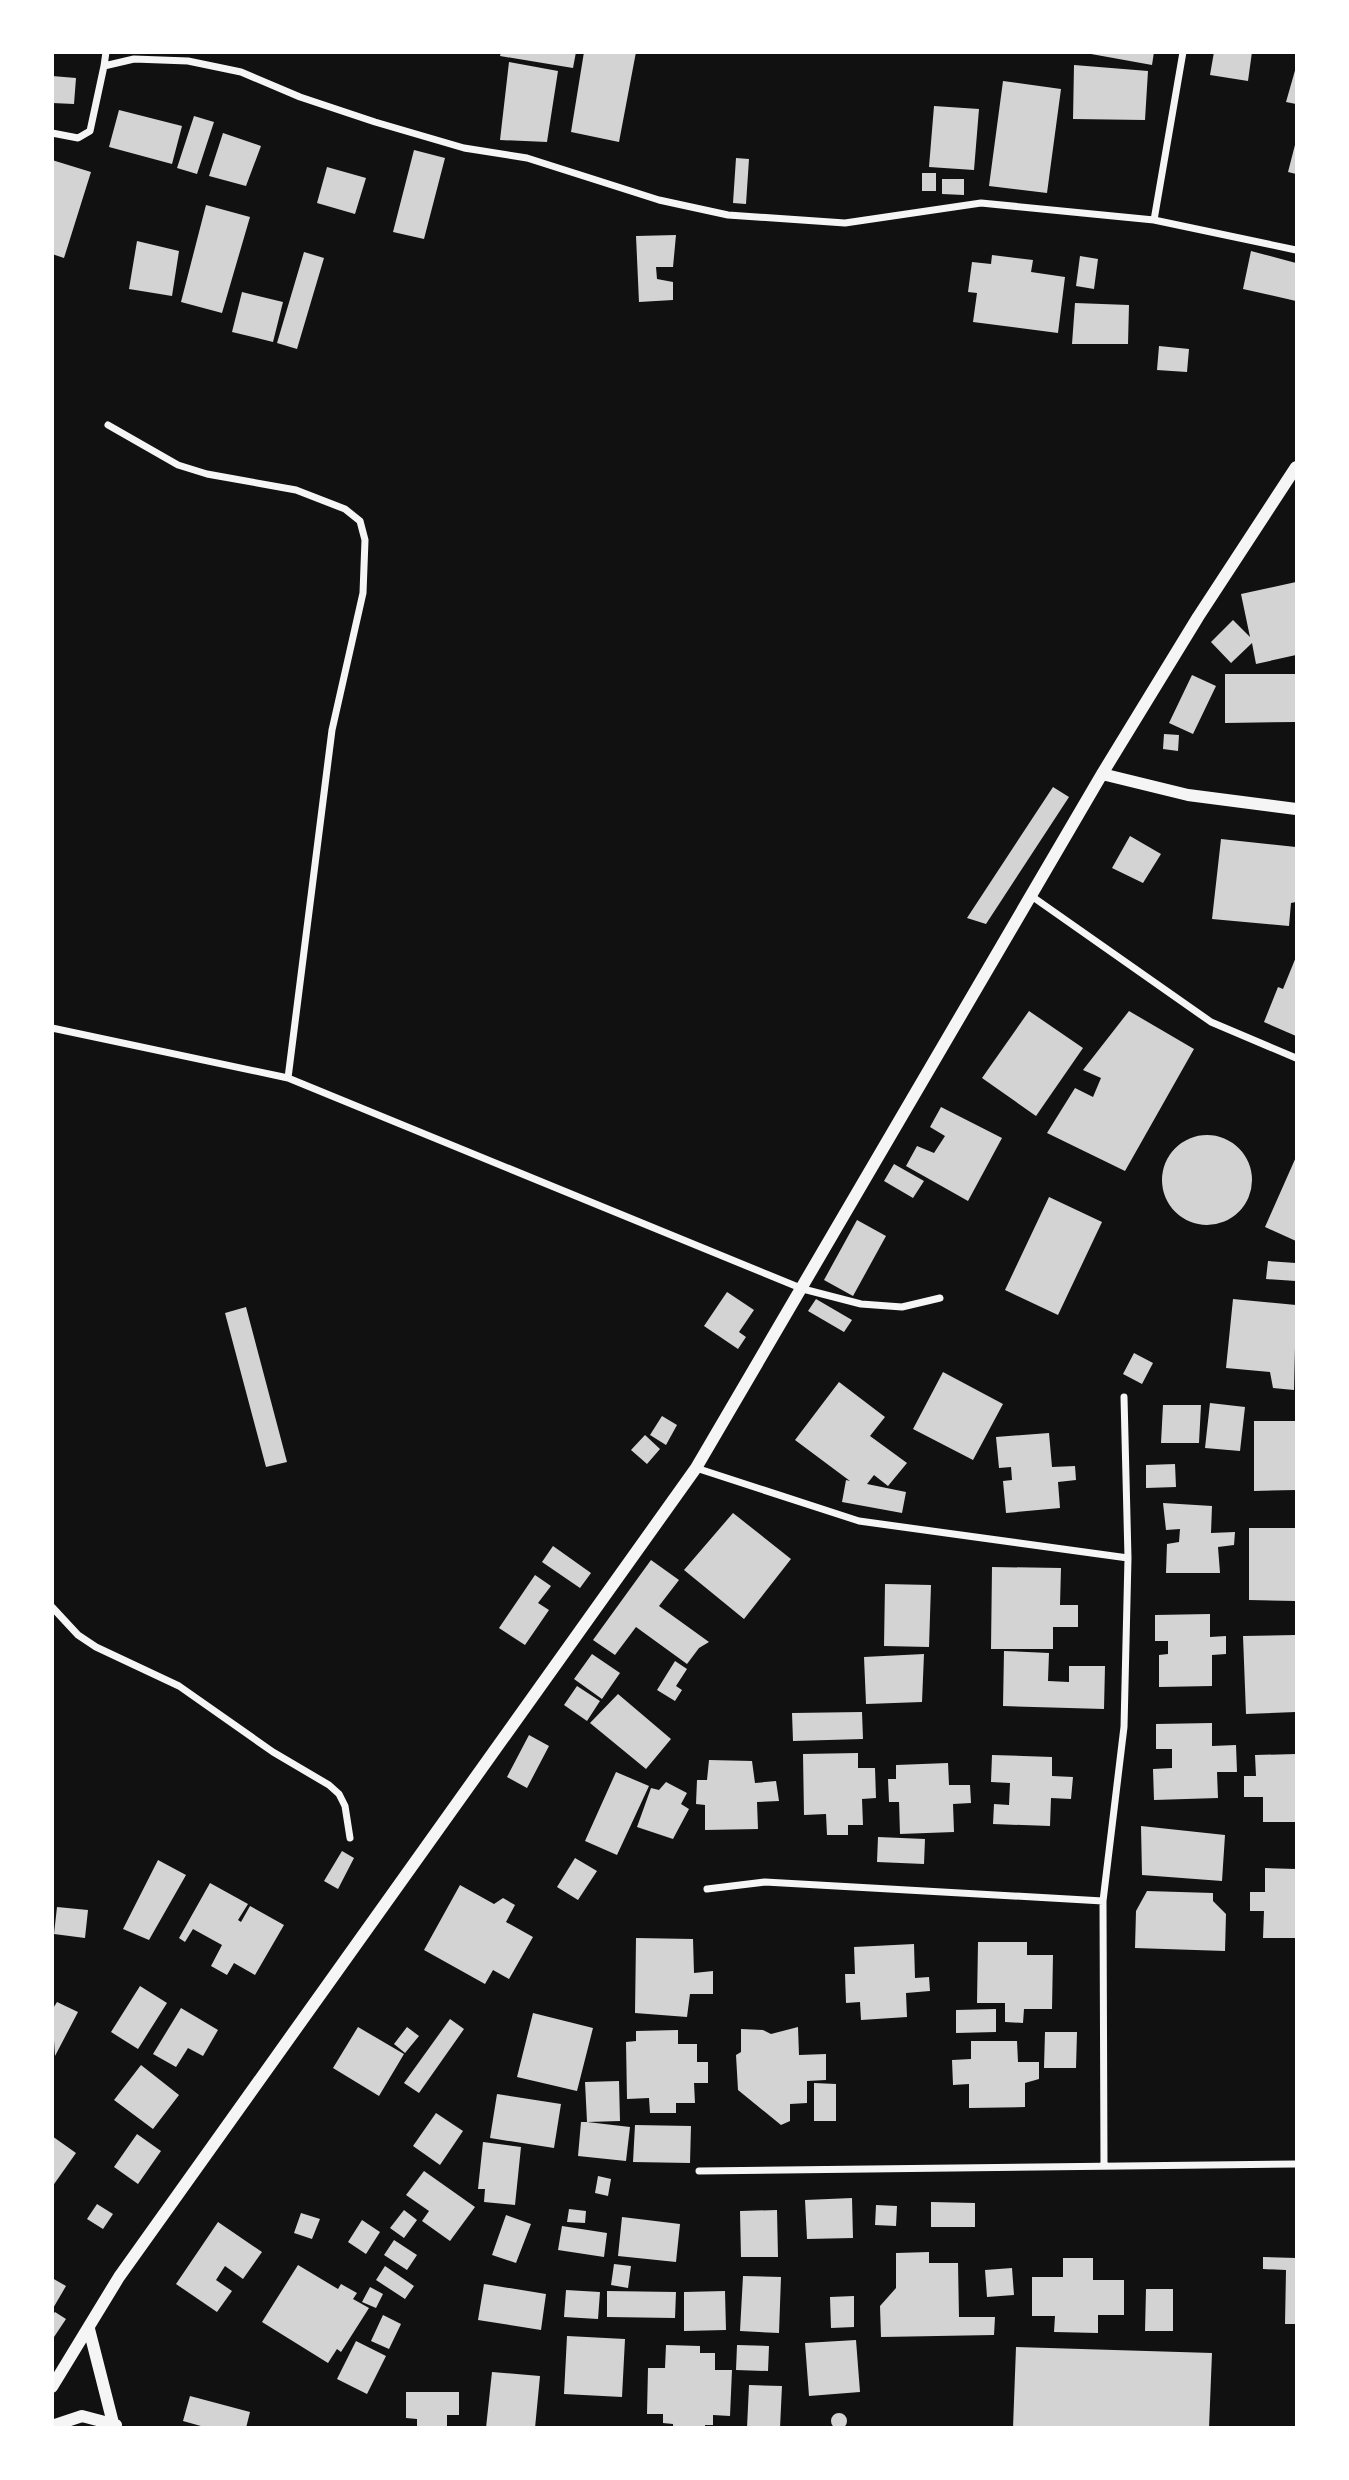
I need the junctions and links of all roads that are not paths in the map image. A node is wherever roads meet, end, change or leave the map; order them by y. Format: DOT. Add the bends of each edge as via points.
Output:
graph roads {
  1 [pos="106,52"];
  2 [pos="1183,52"];
  3 [pos="104,66"];
  4 [pos="52,133"];
  5 [pos="1154,220"];
  6 [pos="1297,250"];
  7 [pos="108,425"];
  8 [pos="1297,467"];
  9 [pos="1102,774"];
  10 [pos="1297,809"];
  11 [pos="1030,895"];
  12 [pos="52,1028"];
  13 [pos="1297,1058"];
  14 [pos="288,1078"];
  15 [pos="803,1289"];
  16 [pos="940,1298"];
  17 [pos="1124,1397"];
  18 [pos="695,1468"];
  19 [pos="1128,1558"];
  20 [pos="52,1607"];
  21 [pos="350,1838"];
  22 [pos="707,1889"];
  23 [pos="1103,1901"];
  24 [pos="1297,2164"];
  25 [pos="1104,2165"];
  26 [pos="699,2171"];
  27 [pos="89,2329"];
  28 [pos="52,2387"];
  29 [pos="52,2426"];
  30 [pos="118,2426"];
  1 -- 3 [label="street"];
  2 -- 5 [label="street"];
  3 -- 4 [label="street" via="90,131 78,138"];
  3 -- 5 [label="street" via="134,59 188,61 241,72 375,122 464,148 527,158 659,200 728,215 845,223 981,203"];
  5 -- 6 [label="street"];
  7 -- 14 [label="street" via="178,466 296,490 345,509 360,521 365,540 363,593 332,730"];
  8 -- 9 [label="street"];
  9 -- 10 [label="street" via="1188,795"];
  9 -- 11 [label="street"];
  11 -- 13 [label="street" via="1212,1022"];
  11 -- 15 [label="street"];
  12 -- 14 [label="street"];
  14 -- 15 [label="street"];
  15 -- 16 [label="street" via="860,1304 902,1307"];
  15 -- 18 [label="street"];
  17 -- 19 [label="street"];
  18 -- 19 [label="street" via="859,1521"];
  18 -- 27 [label="street" via="118,2277"];
  19 -- 23 [label="street" via="1124,1727"];
  20 -- 21 [label="street" via="96,1647 179,1686 329,1785 345,1807"];
  22 -- 23 [label="street" via="765,1882"];
  23 -- 25 [label="street"];
  24 -- 25 [label="street"];
  25 -- 26 [label="street"];
  27 -- 28 [label="street"];
  27 -- 30 [label="street"];
  29 -- 30 [label="street" via="82,2416"];
}
